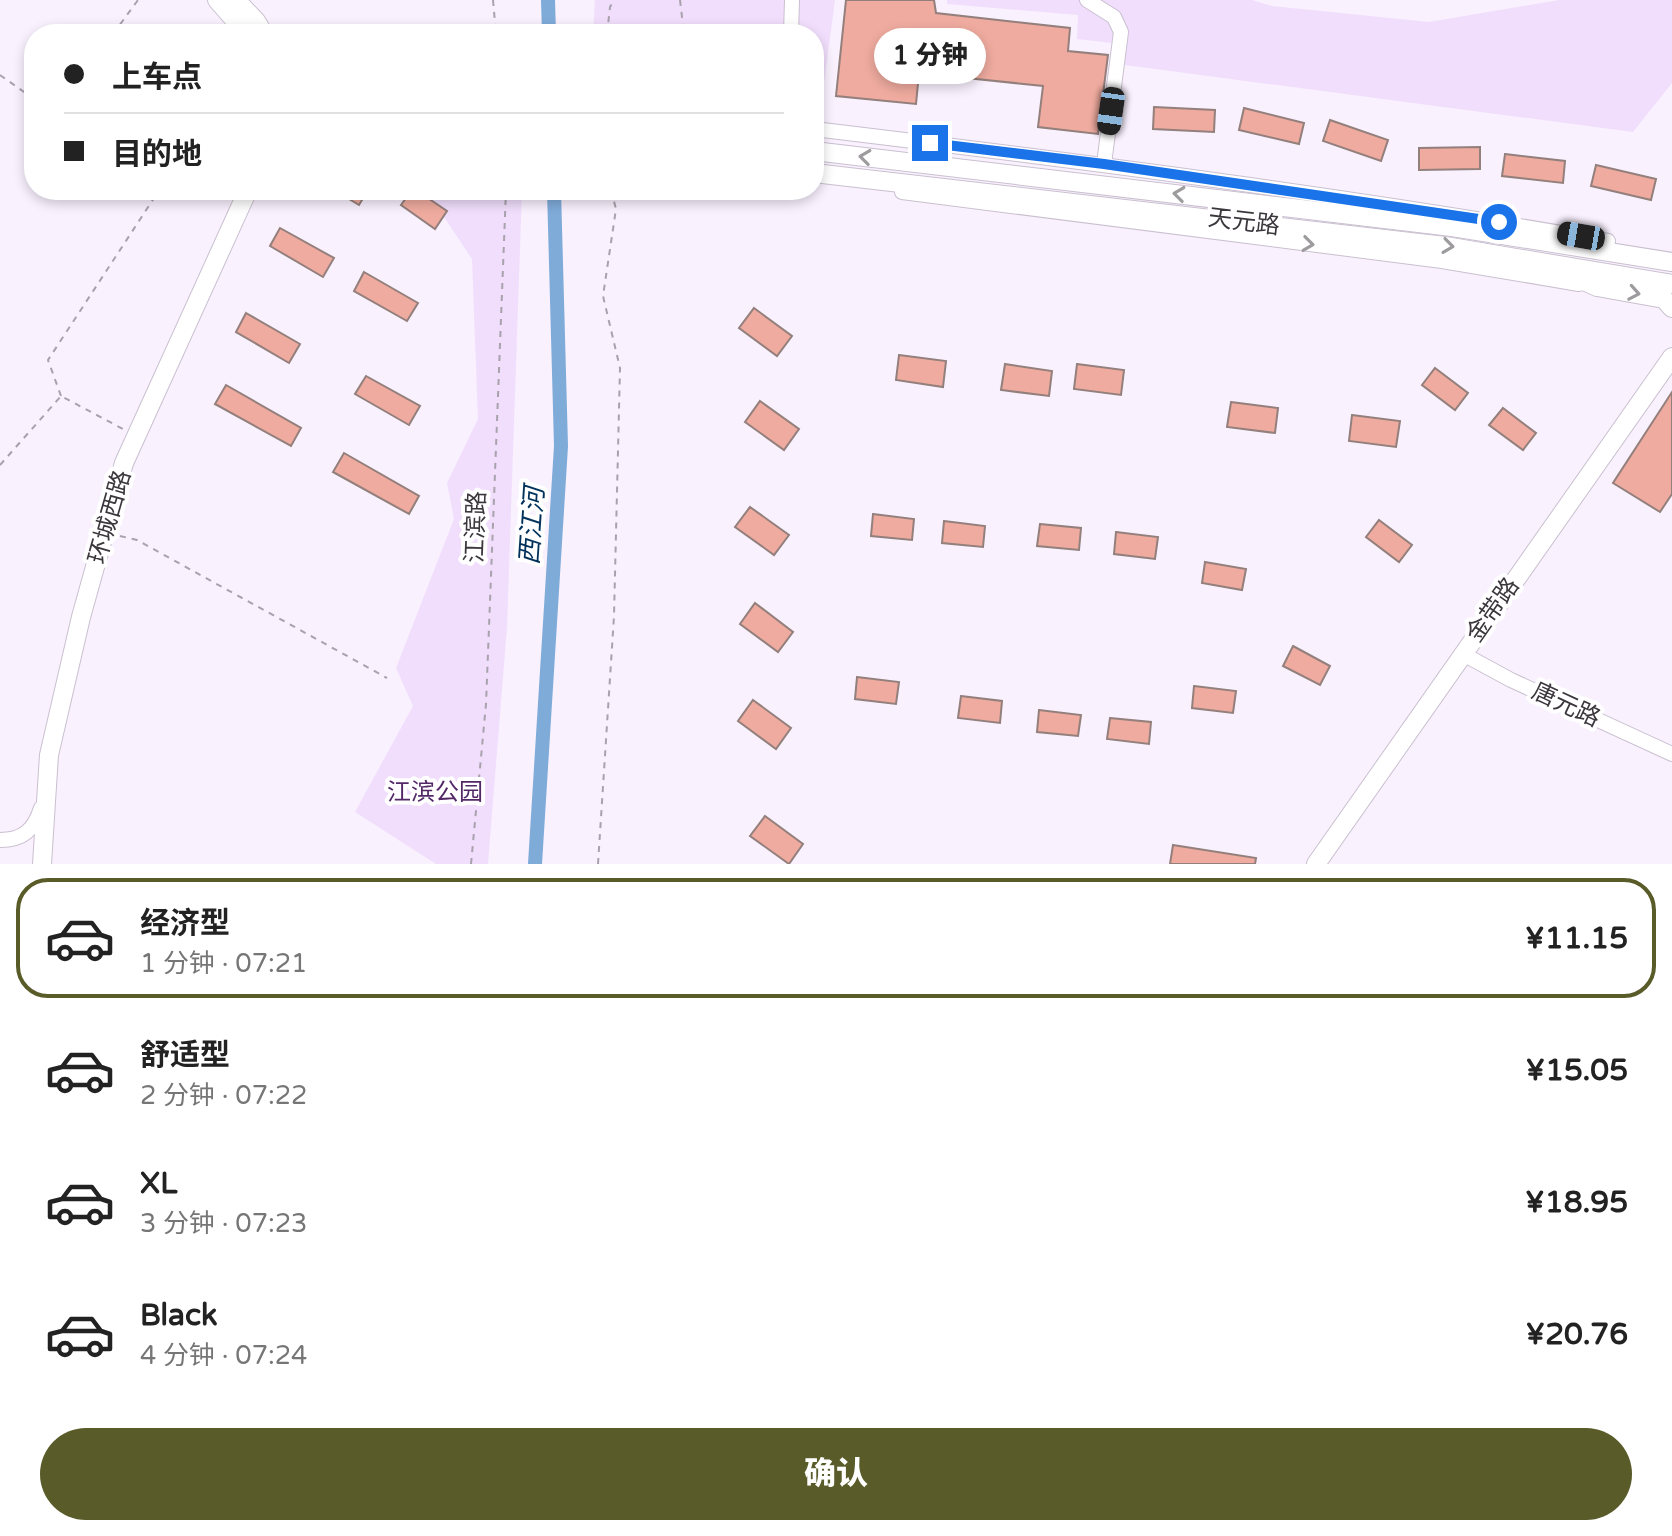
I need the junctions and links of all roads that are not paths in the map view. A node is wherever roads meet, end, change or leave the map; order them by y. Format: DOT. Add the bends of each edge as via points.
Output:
graph roads {
  1 [pos="217,0"];
  2 [pos="236,0"];
  3 [pos="792,0"];
  4 [pos="1087,0"];
  5 [pos="238,24"];
  6 [pos="258,24"];
  7 [pos="791,24"];
  8 [pos="824,130"];
  9 [pos="824,152"];
  10 [pos="1104,164"];
  11 [pos="824,174"];
  12 [pos="824,182"];
  13 [pos="243,200"];
  14 [pos="1608,241"];
  15 [pos="1583,248"];
  16 [pos="1672,250"];
  17 [pos="1541,262"];
  18 [pos="1672,262"];
  19 [pos="1672,284"];
  20 [pos="1597,287"];
  21 [pos="1672,308"];
  22 [pos="1672,357"];
  23 [pos="1463,654"];
  24 [pos="1672,754"];
  25 [pos="46,793"];
  26 [pos="0,840"];
  27 [pos="42,864"];
  28 [pos="1316,864"];
  1 -- 5 [label="main road"];
  2 -- 6 [label="main road"];
  3 -- 7 [label="street"];
  4 -- 10 [label="street" via="1114,17 1121,32"];
  8 -- 10 [label="street"];
  15 -- 9 [label="main road, 天元路, one-way" via="1452,227"];
  10 -- 14 [label="street"];
  11 -- 17 [label="main road, 天元路, one-way" via="1445,246"];
  12 -- 20 [label="street, one-way" via="1442,261"];
  13 -- 25 [label="main road, 环城西路" via="124,463 81,617 49,755"];
  14 -- 15 [label="main road"];
  14 -- 16 [label="main road"];
  15 -- 18 [label="main road, 天元路"];
  17 -- 19 [label="main road, 天元路"];
  17 -- 20 [label="main road"];
  20 -- 21 [label="main road, one-way" via="1664,299"];
  22 -- 23 [label="main road, 金带路"];
  23 -- 24 [label="street, 唐元路"];
  23 -- 28 [label="main road, 金带路"];
  25 -- 26 [label="street" via="36,825 15,840"];
  25 -- 27 [label="main road, 环城西路"];
}
